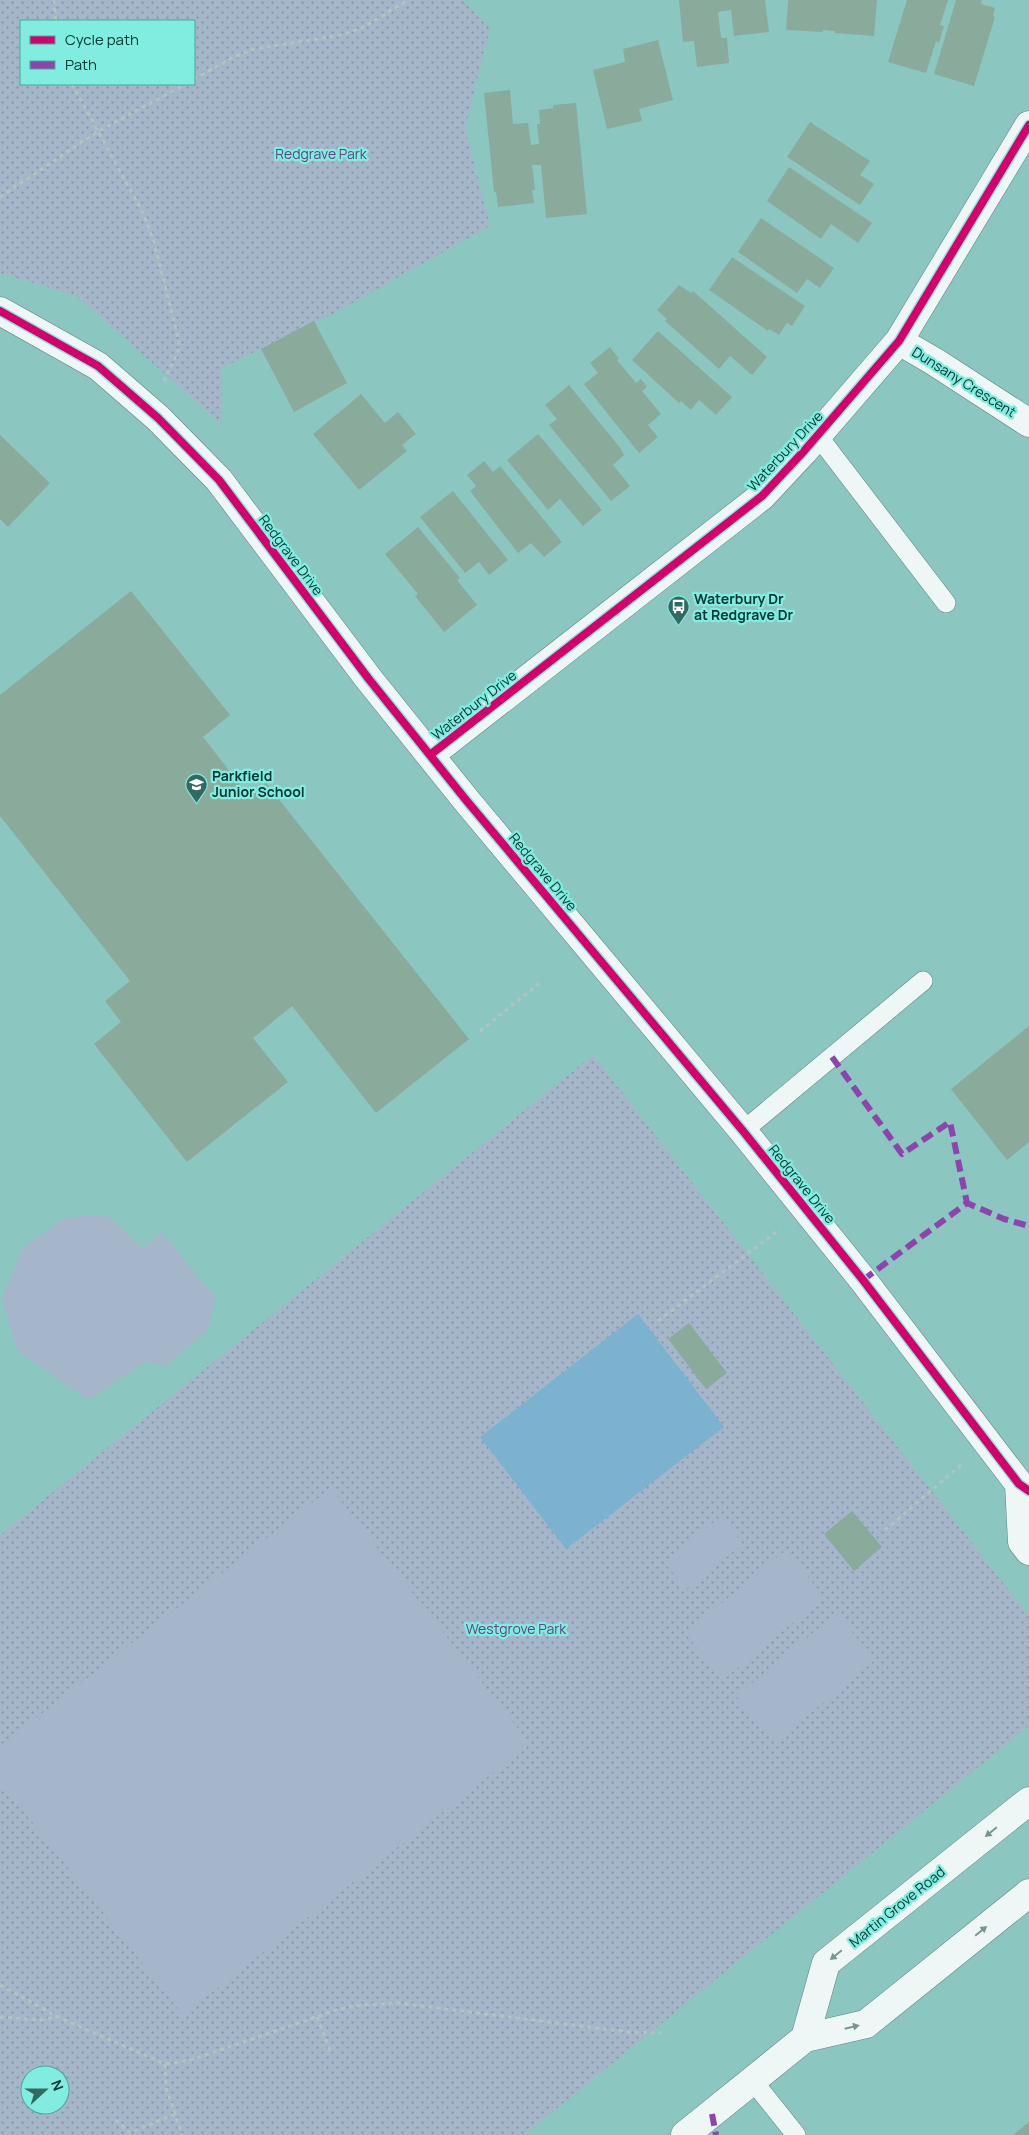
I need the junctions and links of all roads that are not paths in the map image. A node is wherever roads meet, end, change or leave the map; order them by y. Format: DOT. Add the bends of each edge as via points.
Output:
graph roads {
  1 [pos="1029,125"];
  2 [pos="0,311"];
  3 [pos="899,341"];
  4 [pos="1029,423"];
  5 [pos="818,436"];
  6 [pos="946,603"];
  7 [pos="430,755"];
  8 [pos="923,981"];
  9 [pos="743,1131"];
  10 [pos="1024,1488"];
  11 [pos="1029,1551"];
  12 [pos="1029,1801"];
  13 [pos="1029,1893"];
  14 [pos="804,2038"];
  15 [pos="753,2081"];
  16 [pos="685,2135"];
  17 [pos="796,2135"];
  1 -- 3 [label="street, Waterbury Drive"];
  2 -- 7 [label="street, Redgrave Drive" via="98,366 186,445 219,480"];
  3 -- 4 [label="street, Dunsany Crescent"];
  3 -- 5 [label="street, Waterbury Drive"];
  5 -- 6 [label="lane"];
  5 -- 7 [label="street, Waterbury Drive" via="762,496"];
  7 -- 9 [label="street, Redgrave Drive"];
  8 -- 9 [label="lane"];
  9 -- 10 [label="street, Redgrave Drive" via="864,1280"];
  10 -- 11 [label="street, Redgrave Drive" via="1022,1542"];
  12 -- 14 [label="street, Martin Grove Road, one-way" via="826,1963"];
  14 -- 13 [label="street, one-way" via="866,2024"];
  14 -- 15 [label="street"];
  15 -- 16 [label="street"];
  15 -- 17 [label="lane"];
}
